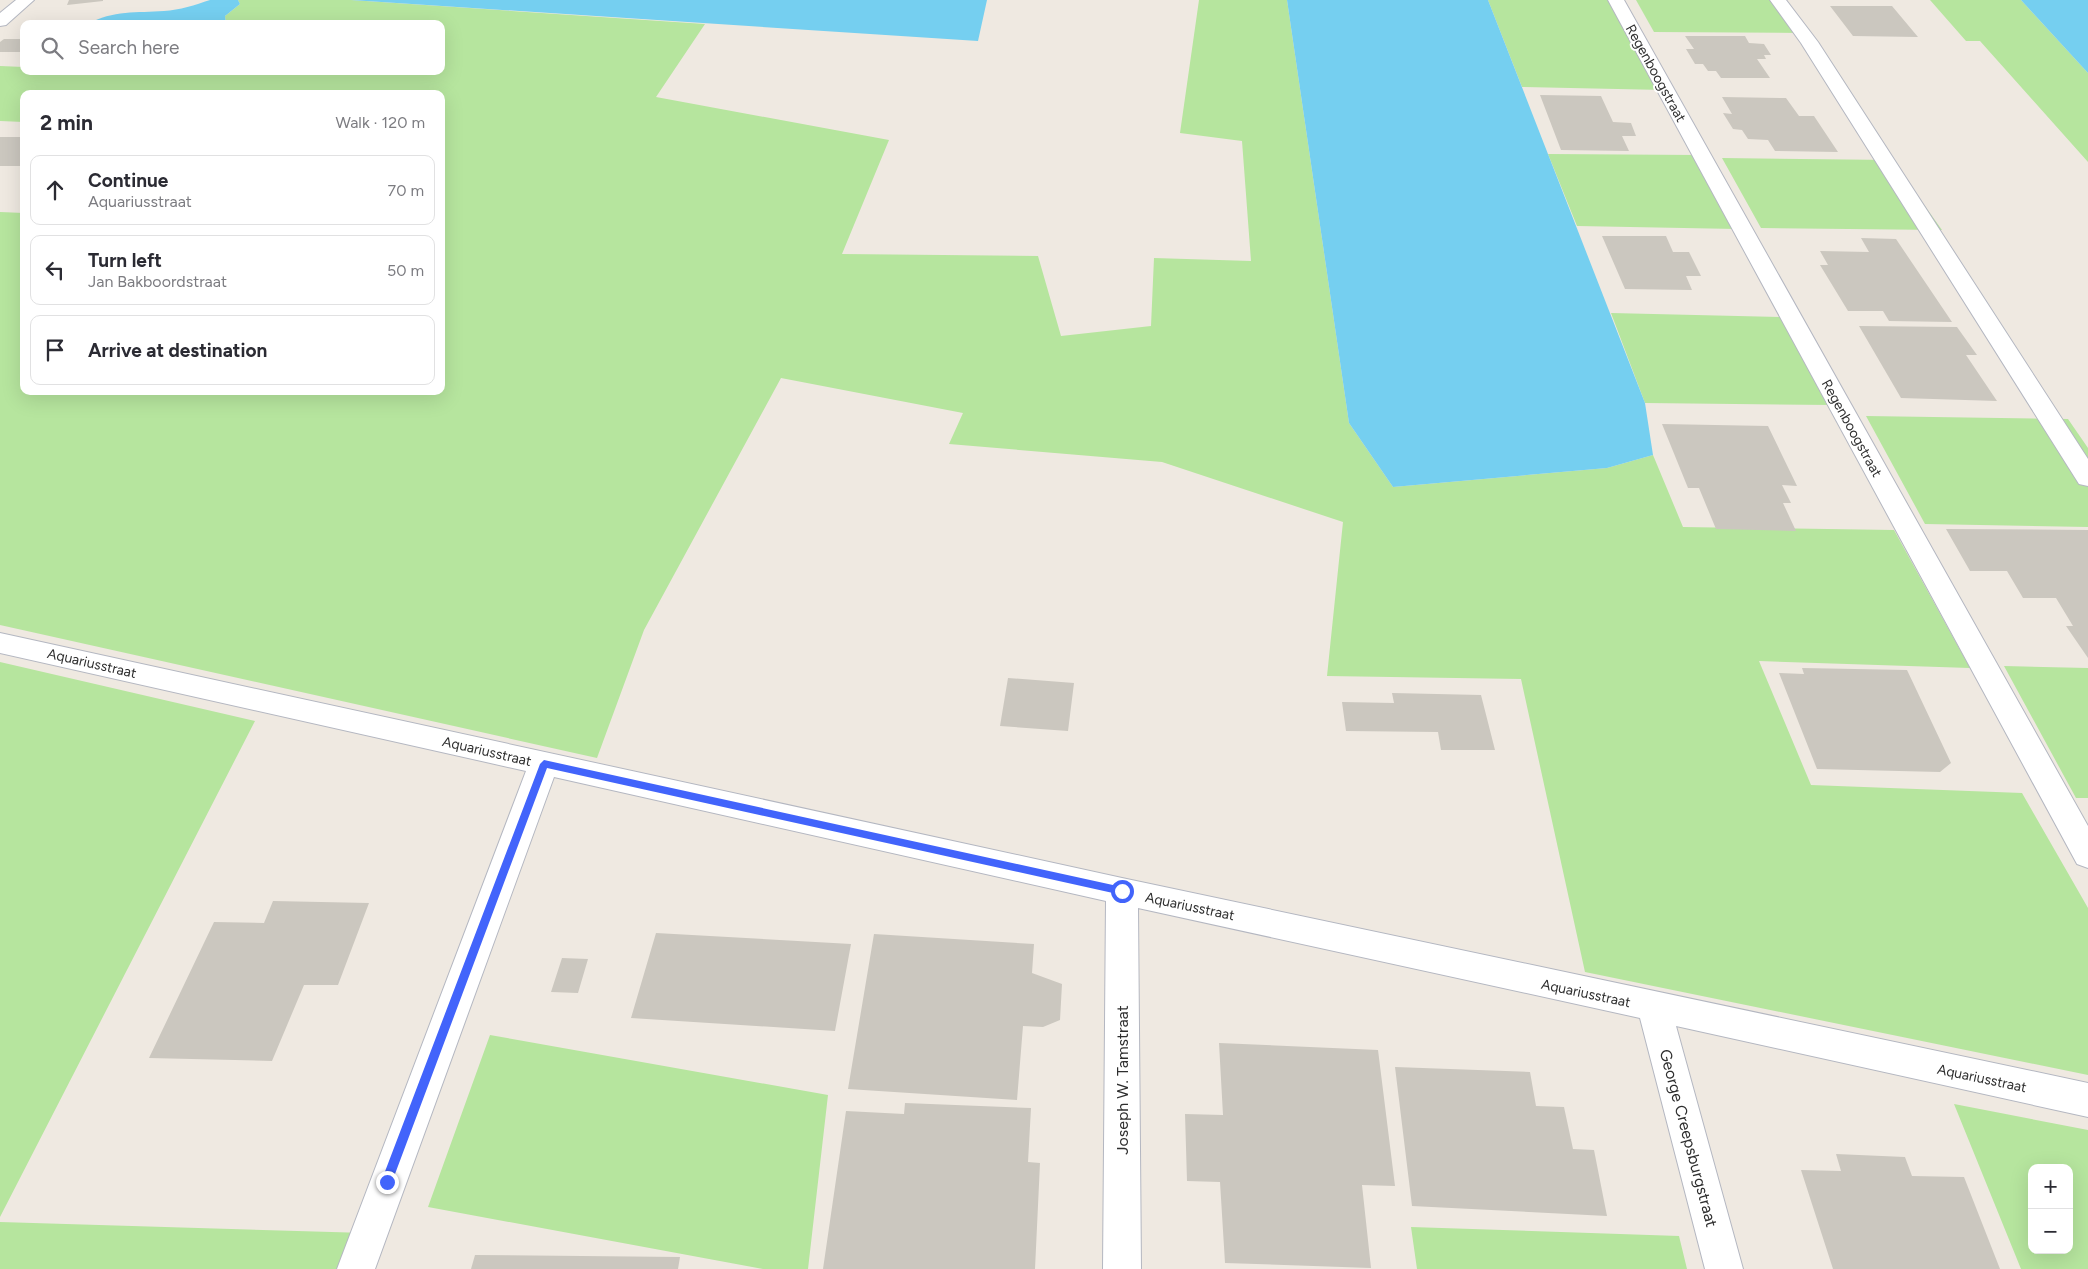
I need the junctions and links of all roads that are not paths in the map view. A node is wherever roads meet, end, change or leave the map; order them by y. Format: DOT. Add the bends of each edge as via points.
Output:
graph roads {
  1 [pos="26,0"];
  2 [pos="1616,0"];
  3 [pos="1778,0"];
  4 [pos="0,21"];
  5 [pos="2088,478"];
  6 [pos="0,643"];
  7 [pos="544,764"];
  8 [pos="2088,855"];
  9 [pos="1122,891"];
  10 [pos="1654,1008"];
  11 [pos="2088,1100"];
  12 [pos="356,1269"];
  13 [pos="1122,1269"];
  14 [pos="1724,1269"];
  1 -- 4 [label="street"];
  2 -- 8 [label="street, Regenboogstraat"];
  3 -- 5 [label="street" via="1809,42"];
  6 -- 7 [label="street, Aquariusstraat"];
  7 -- 9 [label="street, Aquariusstraat"];
  7 -- 12 [label="street"];
  9 -- 10 [label="street, Aquariusstraat"];
  9 -- 13 [label="street, Joseph W. Tamstraat"];
  10 -- 11 [label="street, Aquariusstraat"];
  10 -- 14 [label="street, George Creepsburgstraat"];
}
